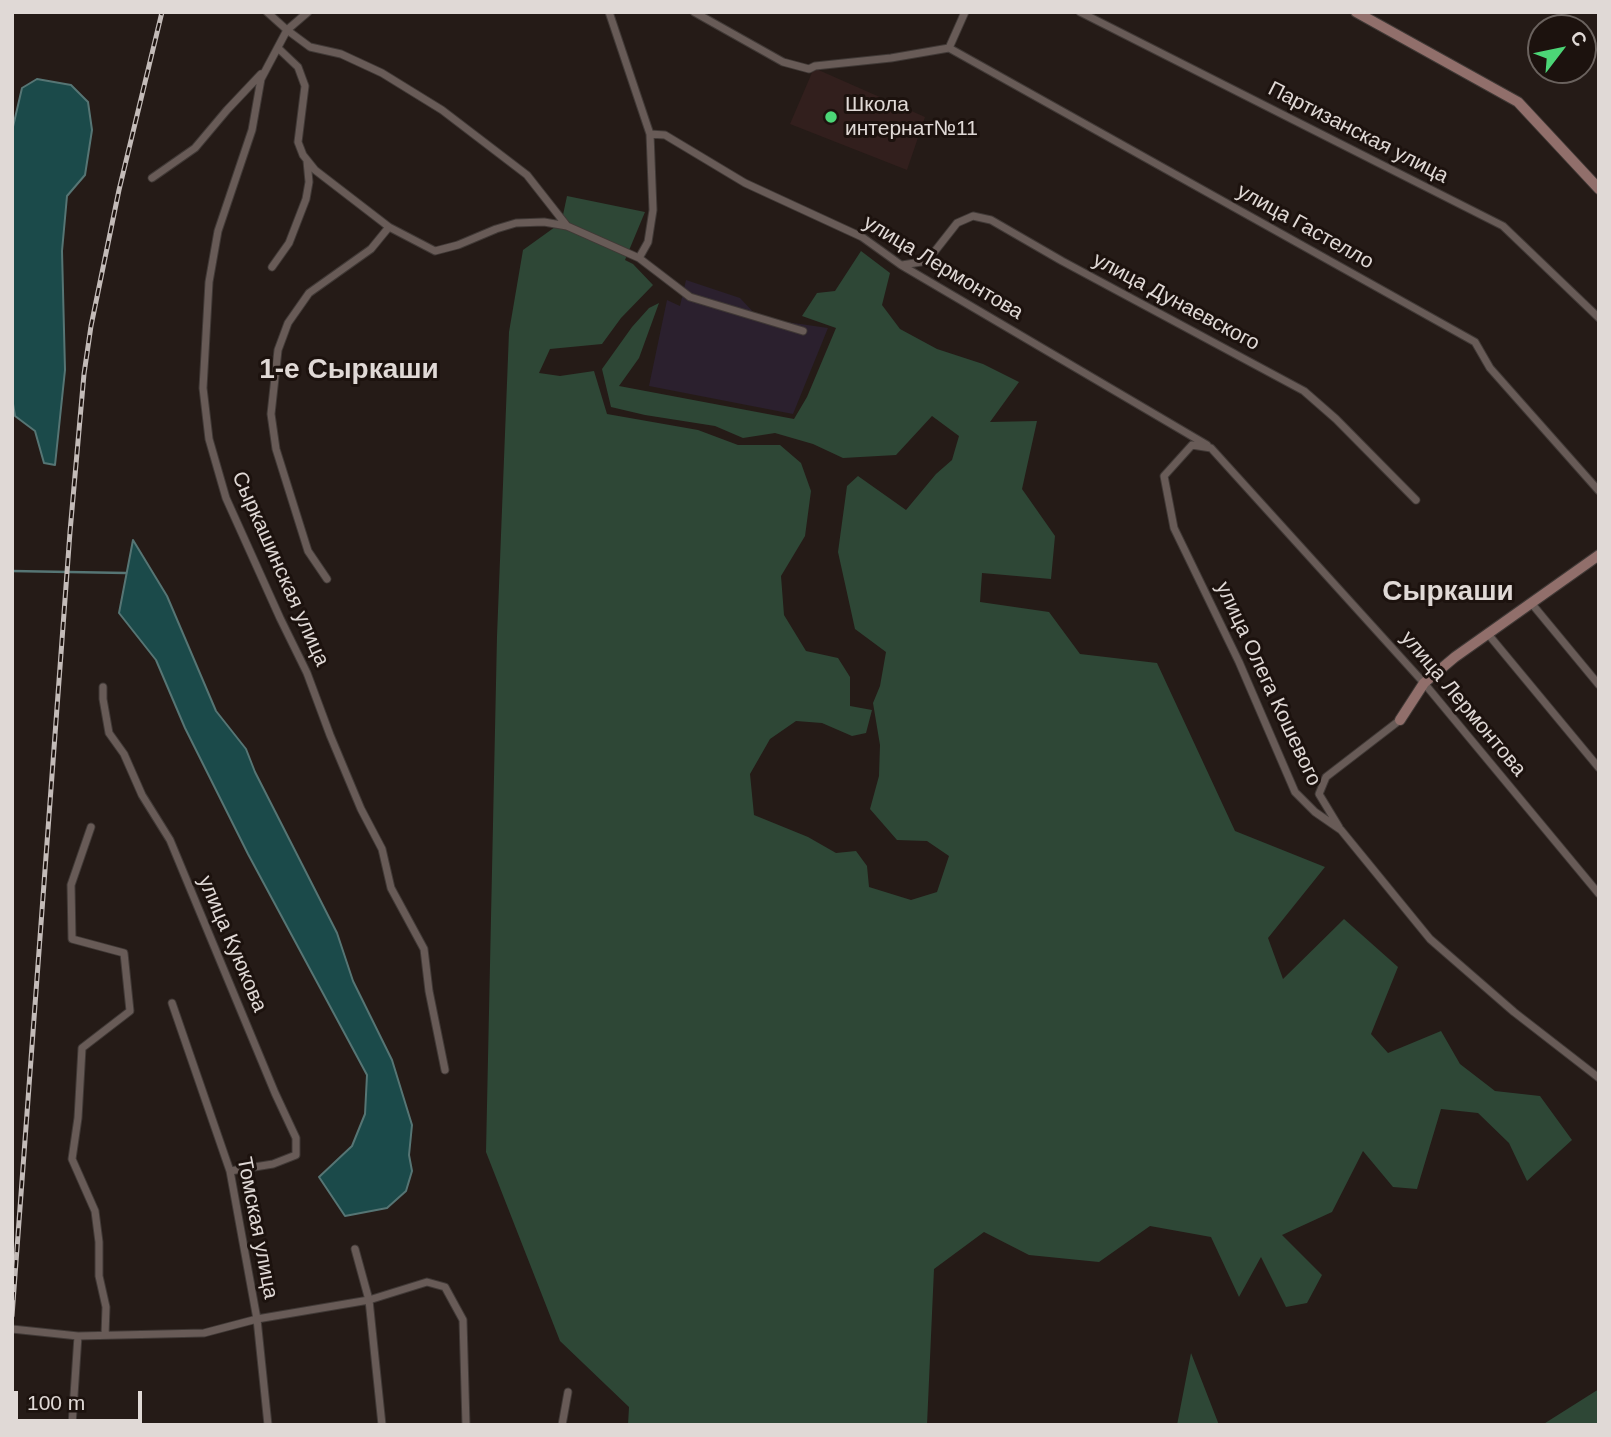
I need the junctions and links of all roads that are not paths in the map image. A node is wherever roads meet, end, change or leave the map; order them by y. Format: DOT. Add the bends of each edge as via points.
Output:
graph roads {
  1 [pos="267,12"];
  2 [pos="308,12"];
  3 [pos="609,12"];
  4 [pos="694,12"];
  5 [pos="965,12"];
  6 [pos="1080,12"];
  7 [pos="1356,12"];
  8 [pos="287,30"];
  9 [pos="278,48"];
  10 [pos="949,48"];
  11 [pos="267,69"];
  12 [pos="650,134"];
  13 [pos="307,160"];
  14 [pos="152,178"];
  15 [pos="1599,189"];
  16 [pos="567,226"];
  17 [pos="390,227"];
  18 [pos="639,258"];
  19 [pos="901,265"];
  20 [pos="272,267"];
  21 [pos="1599,318"];
  22 [pos="803,331"];
  23 [pos="1211,448"];
  24 [pos="1599,491"];
  25 [pos="1416,500"];
  26 [pos="1598,556"];
  27 [pos="327,579"];
  28 [pos="1532,604"];
  29 [pos="1488,634"];
  30 [pos="1424,683"];
  31 [pos="1599,685"];
  32 [pos="103,687"];
  33 [pos="1399,720"];
  34 [pos="1599,768"];
  35 [pos="91,827"];
  36 [pos="1341,830"];
  37 [pos="1599,894"];
  38 [pos="172,1003"];
  39 [pos="445,1070"];
  40 [pos="1599,1078"];
  41 [pos="230,1171"];
  42 [pos="355,1249"];
  43 [pos="369,1300"];
  44 [pos="257,1320"];
  45 [pos="12,1329"];
  46 [pos="105,1335"];
  47 [pos="78,1336"];
  48 [pos="568,1392"];
  49 [pos="72,1425"];
  50 [pos="268,1425"];
  51 [pos="382,1425"];
  52 [pos="466,1425"];
  53 [pos="562,1425"];
  1 -- 8 [label="street"];
  2 -- 8 [label="street"];
  3 -- 12 [label="street"];
  4 -- 10 [label="street" via="783,62 809,69"];
  5 -- 10 [label="street"];
  6 -- 21 [label="street, Партизанская улица" via="1503,226"];
  7 -- 15 [label="main road" via="1518,102"];
  8 -- 9 [label="street, Сыркашинская улица"];
  8 -- 16 [label="street" via="310,47 341,54 382,73 442,110 527,175"];
  9 -- 11 [label="street, Сыркашинская улица"];
  9 -- 13 [label="street" via="298,67 305,86 298,142"];
  10 -- 24 [label="street, улица Гастелло" via="1475,342 1490,368"];
  11 -- 14 [label="street" via="195,148"];
  11 -- 39 [label="street, Сыркашинская улица" via="218,231 209,282 203,388 209,439 226,498 382,849 391,888 424,949"];
  12 -- 18 [label="street" via="653,210 648,242"];
  12 -- 19 [label="street, улица Лермонтова" via="664,135 745,183 862,237"];
  13 -- 17 [label="street"];
  13 -- 20 [label="street" via="306,199 289,243"];
  16 -- 17 [label="street" via="516,223 435,251"];
  16 -- 18 [label="street"];
  17 -- 27 [label="street" via="371,249 309,293 288,323 278,350 271,414 276,449 308,551"];
  18 -- 22 [label="street" via="690,297"];
  19 -- 23 [label="street, улица Лермонтова"];
  19 -- 25 [label="street, улица Дунаевского" via="921,262 936,251 957,223 973,216 991,220 1304,391"];
  23 -- 30 [label="street, улица Лермонтова"];
  23 -- 36 [label="street, улица Олега Кошевого" via="1192,445 1164,476 1174,528 1296,792"];
  26 -- 28 [label="main road"];
  28 -- 29 [label="main road"];
  28 -- 31 [label="street"];
  29 -- 30 [label="main road"];
  29 -- 34 [label="street"];
  30 -- 33 [label="main road"];
  30 -- 37 [label="street, улица Лермонтова"];
  32 -- 41 [label="street, улица Куюкова" via="109,733 170,840 296,1138 296,1155"];
  33 -- 36 [label="street" via="1326,777 1319,794"];
  35 -- 46 [label="street" via="71,885 72,939 124,953 130,1011 82,1048 72,1159 95,1211"];
  36 -- 40 [label="street, улица Олега Кошевого" via="1430,939"];
  38 -- 41 [label="street, Томская улица"];
  41 -- 44 [label="street, Томская улица"];
  42 -- 43 [label="street"];
  43 -- 44 [label="street"];
  43 -- 51 [label="street"];
  43 -- 52 [label="street" via="427,1282 445,1287 463,1321"];
  44 -- 46 [label="street" via="204,1333"];
  44 -- 50 [label="street, Томская улица"];
  45 -- 47 [label="street"];
  46 -- 47 [label="street"];
  47 -- 49 [label="street"];
  48 -- 53 [label="street"];
}
